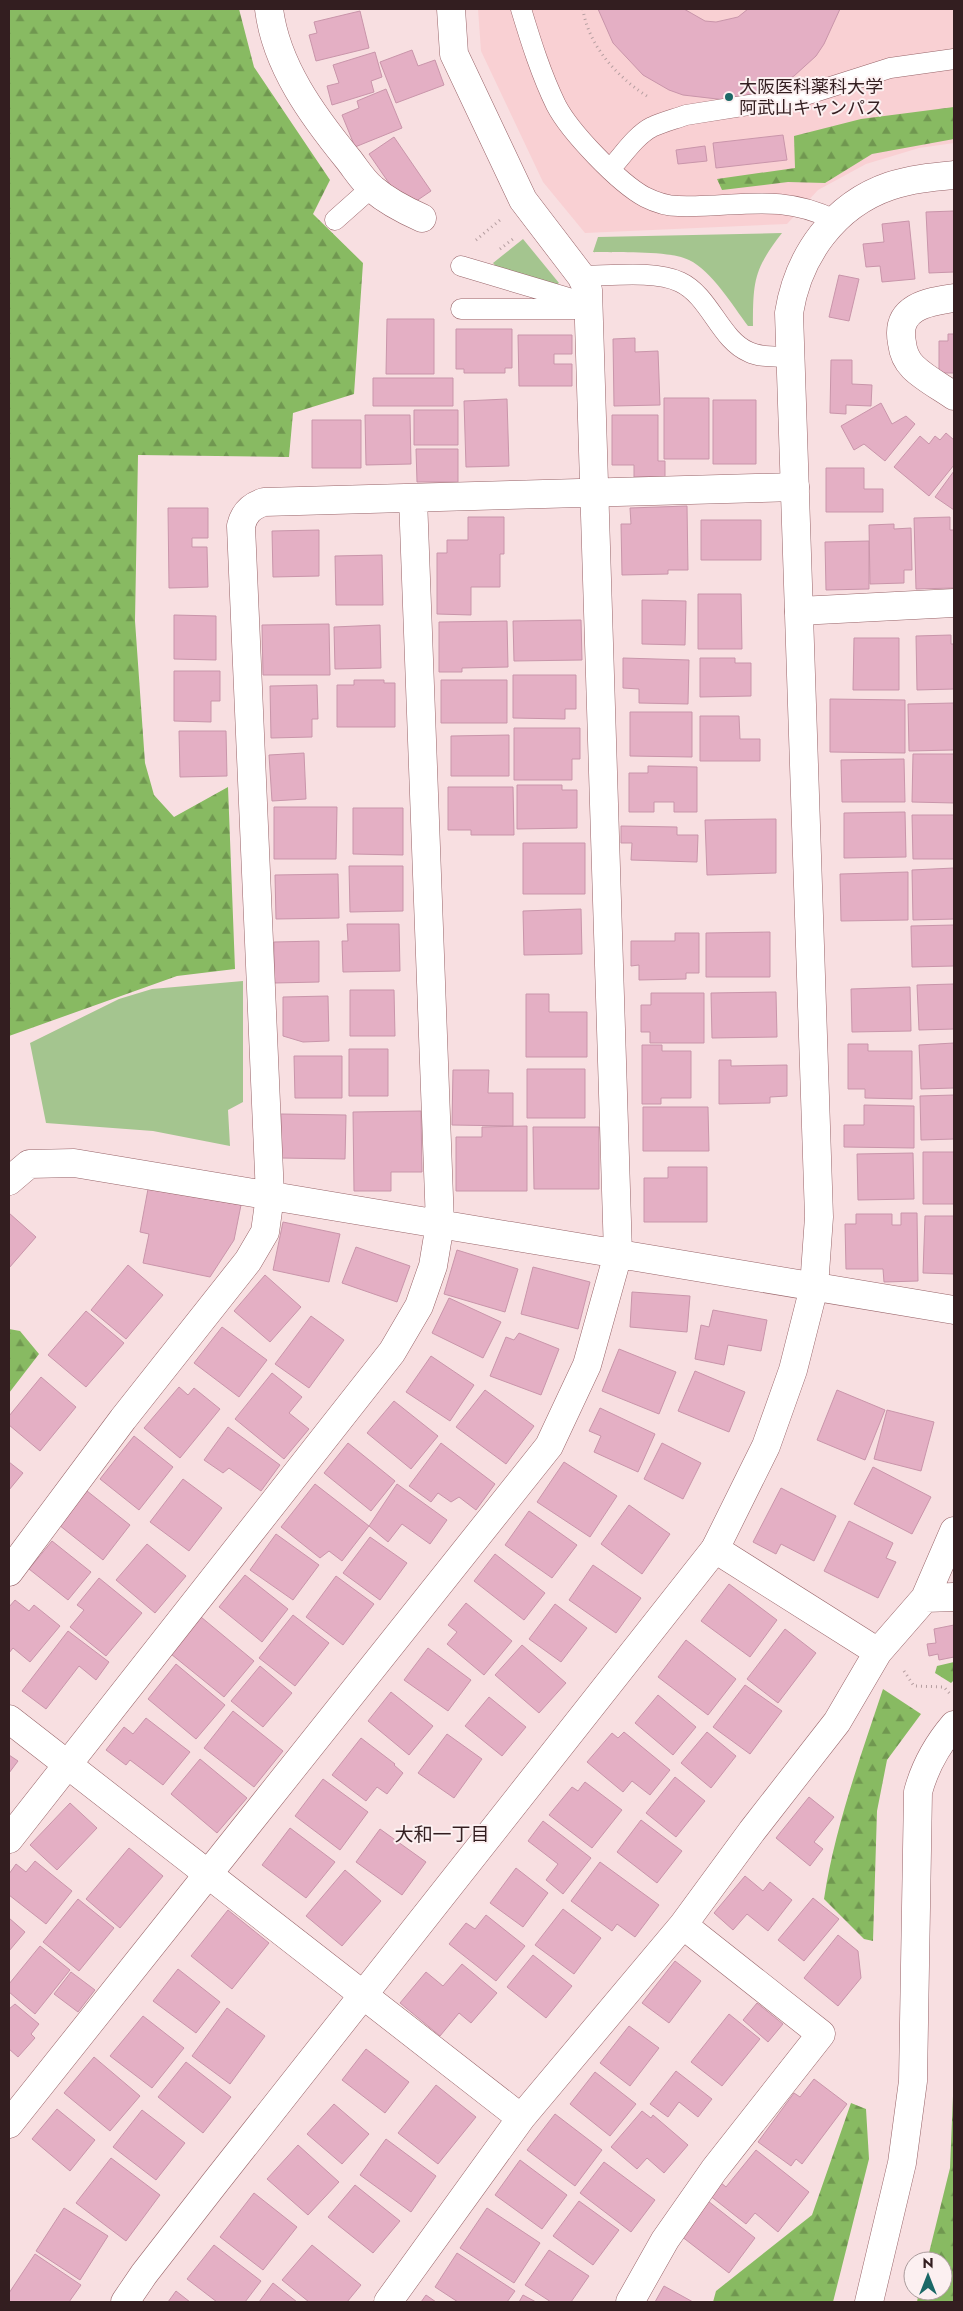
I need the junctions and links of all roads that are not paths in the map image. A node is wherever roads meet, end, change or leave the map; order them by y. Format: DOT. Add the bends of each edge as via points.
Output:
graph roads {
  1 [pos="269,9"];
  2 [pos="451,9"];
  3 [pos="521,9"];
  4 [pos="954,59"];
  5 [pos="611,168"];
  6 [pos="954,175"];
  7 [pos="371,188"];
  8 [pos="422,218"];
  9 [pos="335,220"];
  10 [pos="835,220"];
  11 [pos="461,266"];
  12 [pos="581,276"];
  13 [pos="954,298"];
  14 [pos="589,307"];
  15 [pos="461,309"];
  16 [pos="790,357"];
  17 [pos="954,396"];
  18 [pos="795,486"];
  19 [pos="596,492"];
  20 [pos="413,498"];
  21 [pos="954,603"];
  22 [pos="799,611"];
  23 [pos="9,1181"];
  24 [pos="270,1196"];
  25 [pos="440,1224"];
  26 [pos="618,1254"];
  27 [pos="814,1287"];
  28 [pos="954,1310"];
  29 [pos="954,1532"];
  30 [pos="714,1549"];
  31 [pos="9,1572"];
  32 [pos="954,1597"];
  33 [pos="925,1598"];
  34 [pos="878,1652"];
  35 [pos="9,1719"];
  36 [pos="954,1725"];
  37 [pos="68,1766"];
  38 [pos="9,1839"];
  39 [pos="208,1874"];
  40 [pos="683,1925"];
  41 [pos="363,1995"];
  42 [pos="521,2118"];
  43 [pos="9,2124"];
  44 [pos="125,2302"];
  45 [pos="388,2302"];
  46 [pos="630,2302"];
  47 [pos="869,2302"];
  1 -- 7 [label="street" via="286,66 305,102"];
  2 -- 12 [label="street" via="454,54 523,200"];
  3 -- 5 [label="lane" via="539,66 557,107 583,142"];
  4 -- 5 [label="lane" via="890,68 799,97 686,115 651,127"];
  5 -- 10 [label="lane" via="645,197 666,204 774,202 811,210"];
  6 -- 10 [label="street" via="890,186 852,206"];
  7 -- 8 [label="street" via="397,207"];
  7 -- 9 [label="lane"];
  10 -- 16 [label="street" via="813,248 797,279 789,314"];
  11 -- 14 [label="lane"];
  12 -- 14 [label="street" via="586,283"];
  12 -- 16 [label="lane" via="674,279 694,292 744,349 759,355"];
  13 -- 17 [label="street" via="918,306 905,316 900,335 904,354 913,368"];
  14 -- 15 [label="lane"];
  14 -- 19 [label="street"];
  16 -- 18 [label="street"];
  18 -- 19 [label="street"];
  18 -- 22 [label="street"];
  19 -- 20 [label="street"];
  19 -- 26 [label="street"];
  20 -- 24 [label="street" via="264,502 251,508 241,526"];
  20 -- 25 [label="street"];
  21 -- 22 [label="street"];
  22 -- 27 [label="street" via="819,1217"];
  23 -- 24 [label="street" via="29,1164 74,1163"];
  24 -- 25 [label="street"];
  24 -- 31 [label="street" via="265,1232 248,1261 123,1419"];
  25 -- 26 [label="street"];
  25 -- 37 [label="street" via="432,1266 419,1306 392,1352"];
  26 -- 27 [label="street"];
  26 -- 39 [label="street" via="587,1365 549,1446"];
  27 -- 28 [label="street"];
  27 -- 30 [label="street" via="793,1370 766,1446"];
  29 -- 33 [label="street"];
  30 -- 34 [label="street"];
  30 -- 41 [label="street"];
  32 -- 33 [label="street"];
  33 -- 34 [label="street"];
  34 -- 40 [label="street" via="837,1722"];
  35 -- 37 [label="street"];
  36 -- 47 [label="street" via="924,1771 918,1792 913,2089 902,2163"];
  37 -- 38 [label="street"];
  37 -- 39 [label="street"];
  39 -- 41 [label="street"];
  39 -- 43 [label="street"];
  40 -- 42 [label="street"];
  40 -- 46 [label="street" via="820,2034 714,2170 665,2240"];
  41 -- 42 [label="street"];
  41 -- 44 [label="street"];
  42 -- 45 [label="street"];
}
